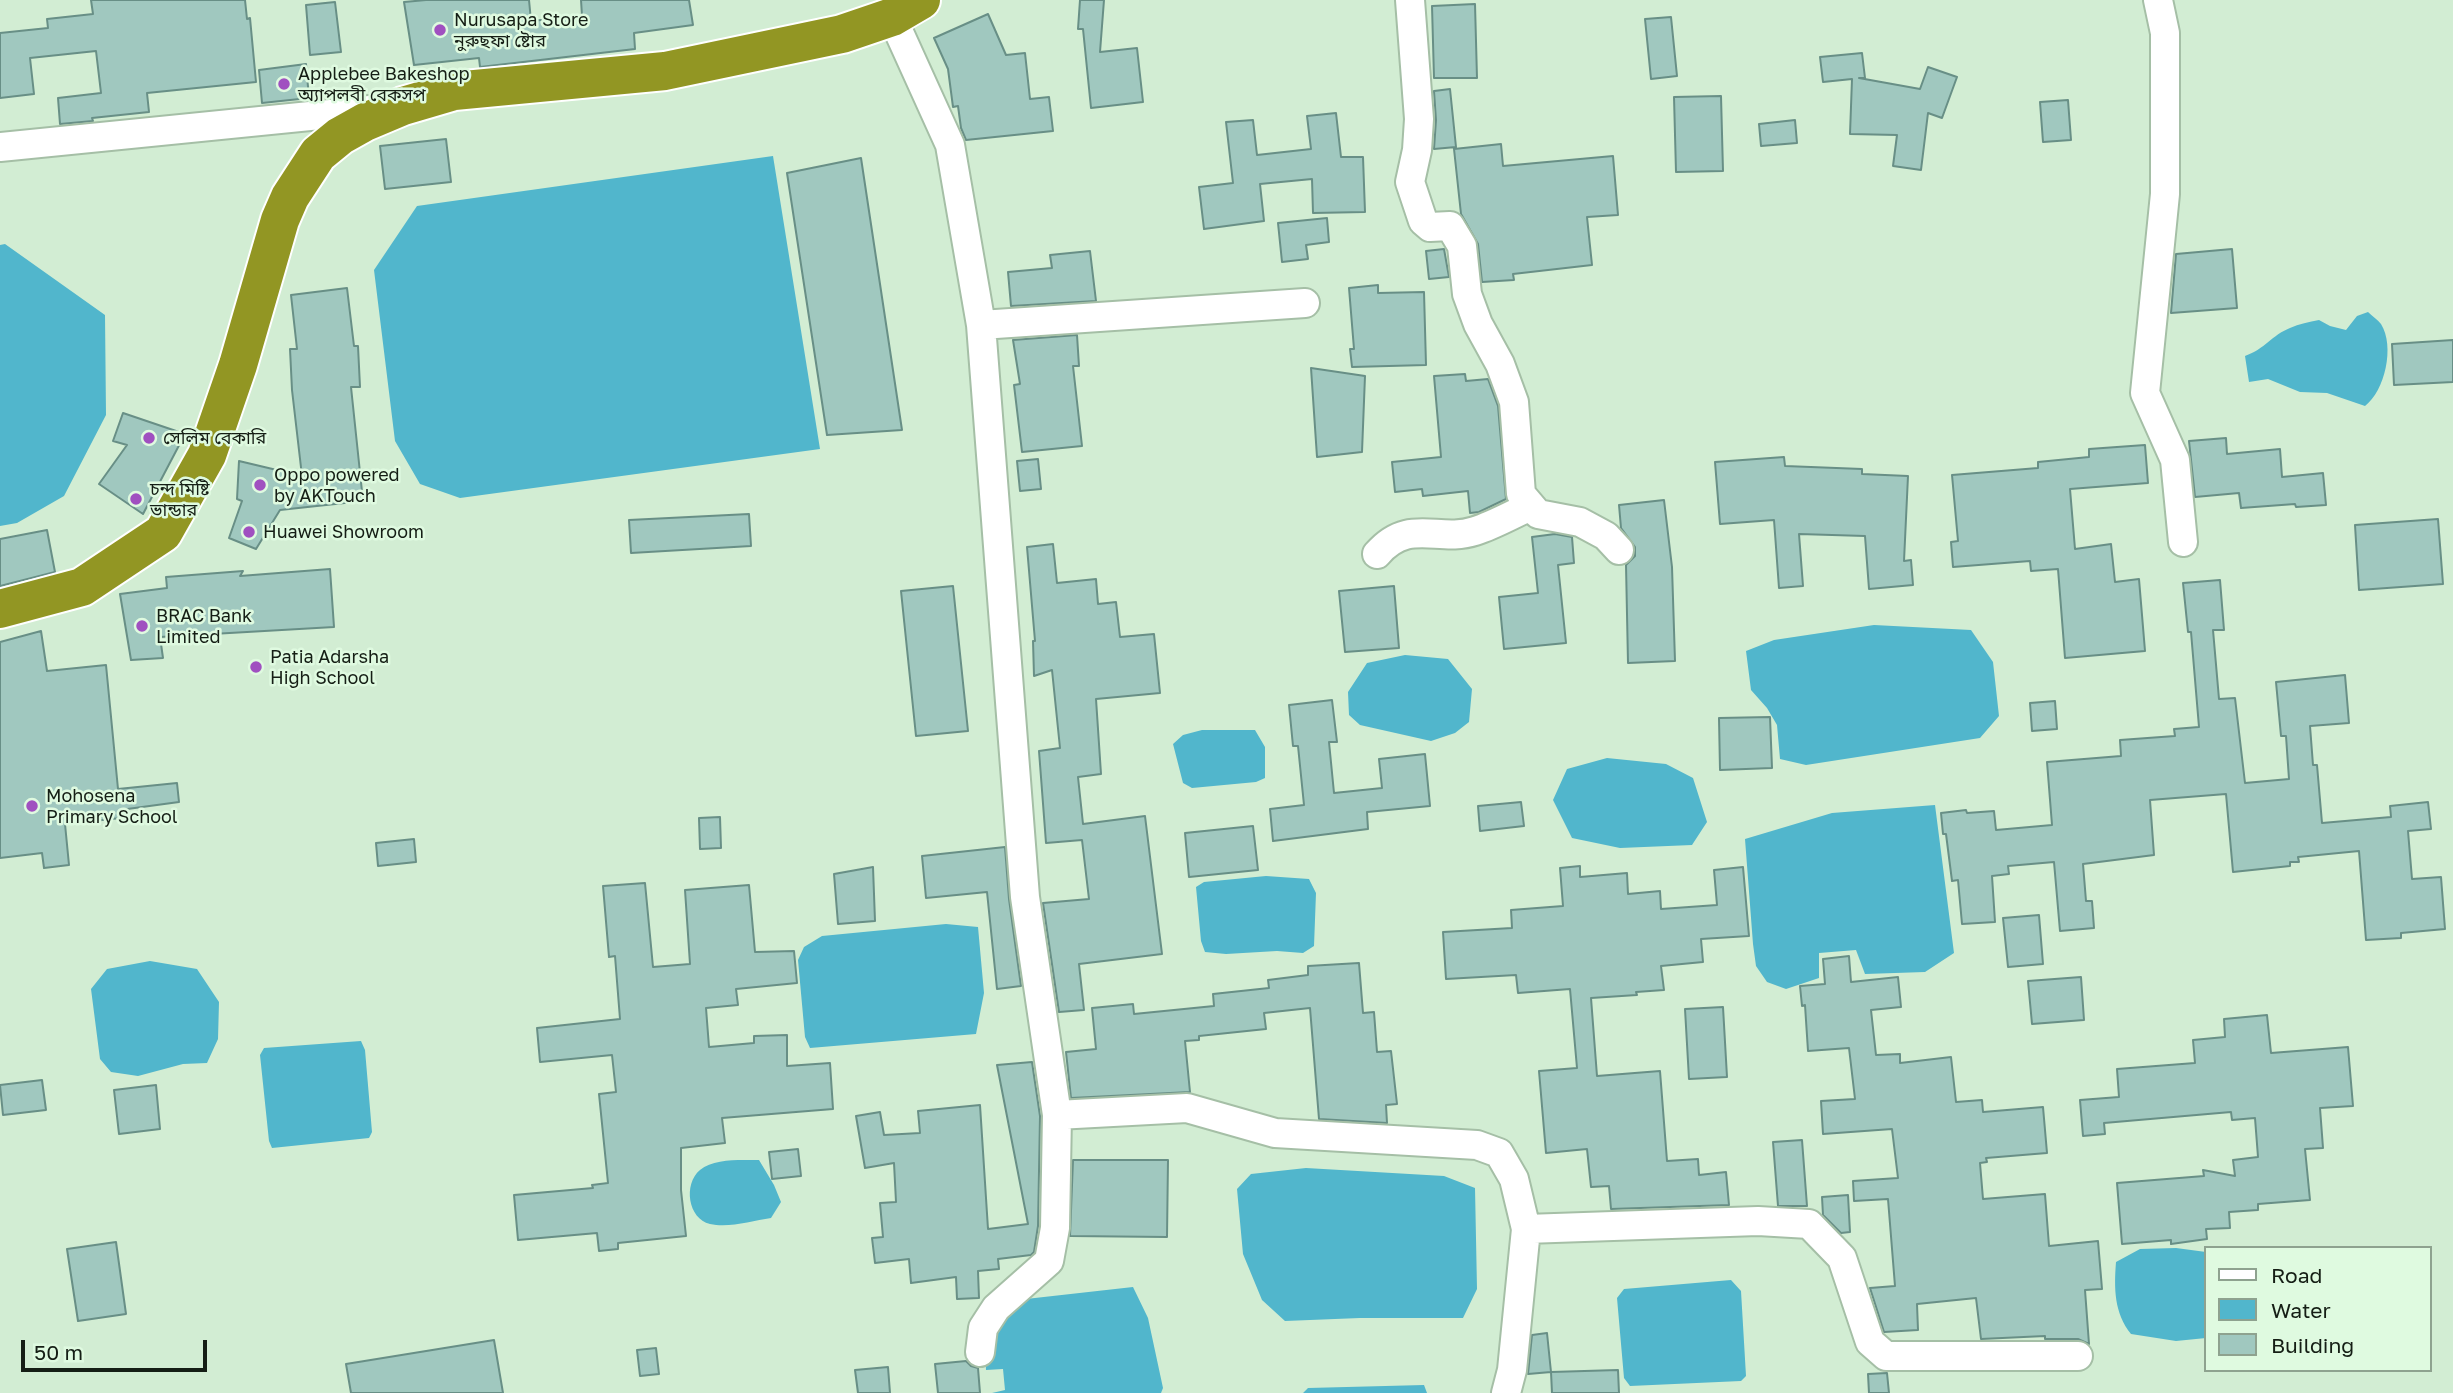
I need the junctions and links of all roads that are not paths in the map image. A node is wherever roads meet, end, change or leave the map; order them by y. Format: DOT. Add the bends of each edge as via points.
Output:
graph roads {
  1 [pos="1410,0"];
  2 [pos="2158,0"];
  3 [pos="906,9"];
  4 [pos="403,106"];
  5 [pos="0,146"];
  6 [pos="1305,303"];
  7 [pos="981,325"];
  8 [pos="1531,506"];
  9 [pos="2183,542"];
  10 [pos="1619,550"];
  11 [pos="1377,554"];
  12 [pos="0,609"];
  13 [pos="1057,1115"];
  14 [pos="1526,1230"];
  15 [pos="980,1352"];
  16 [pos="2078,1356"];
  17 [pos="1506,1393"];
  1 -- 8 [label="street" via="1419,119 1410,182 1423,221 1430,227 1450,226 1462,246 1467,294 1514,402 1521,494"];
  2 -- 9 [label="street" via="2165,33 2165,194 2145,393 2175,460"];
  3 -- 4 [label="highway" via="842,34 665,71 454,91"];
  3 -- 7 [label="street" via="950,145"];
  4 -- 5 [label="street"];
  4 -- 12 [label="highway" via="340,136 318,154 290,197 207,455 163,533 82,587"];
  6 -- 7 [label="street"];
  7 -- 13 [label="street" via="1025,897"];
  8 -- 10 [label="street" via="1538,514 1580,522 1606,536"];
  8 -- 11 [label="street" via="1473,532 1399,536"];
  13 -- 14 [label="street" via="1187,1108 1275,1133 1477,1146 1499,1153 1514,1179"];
  13 -- 15 [label="street" via="1055,1228 1049,1261 996,1308 983,1328"];
  14 -- 16 [label="street" via="1758,1221 1810,1224 1842,1258 1870,1342 1886,1356"];
  14 -- 17 [label="street"];
}
